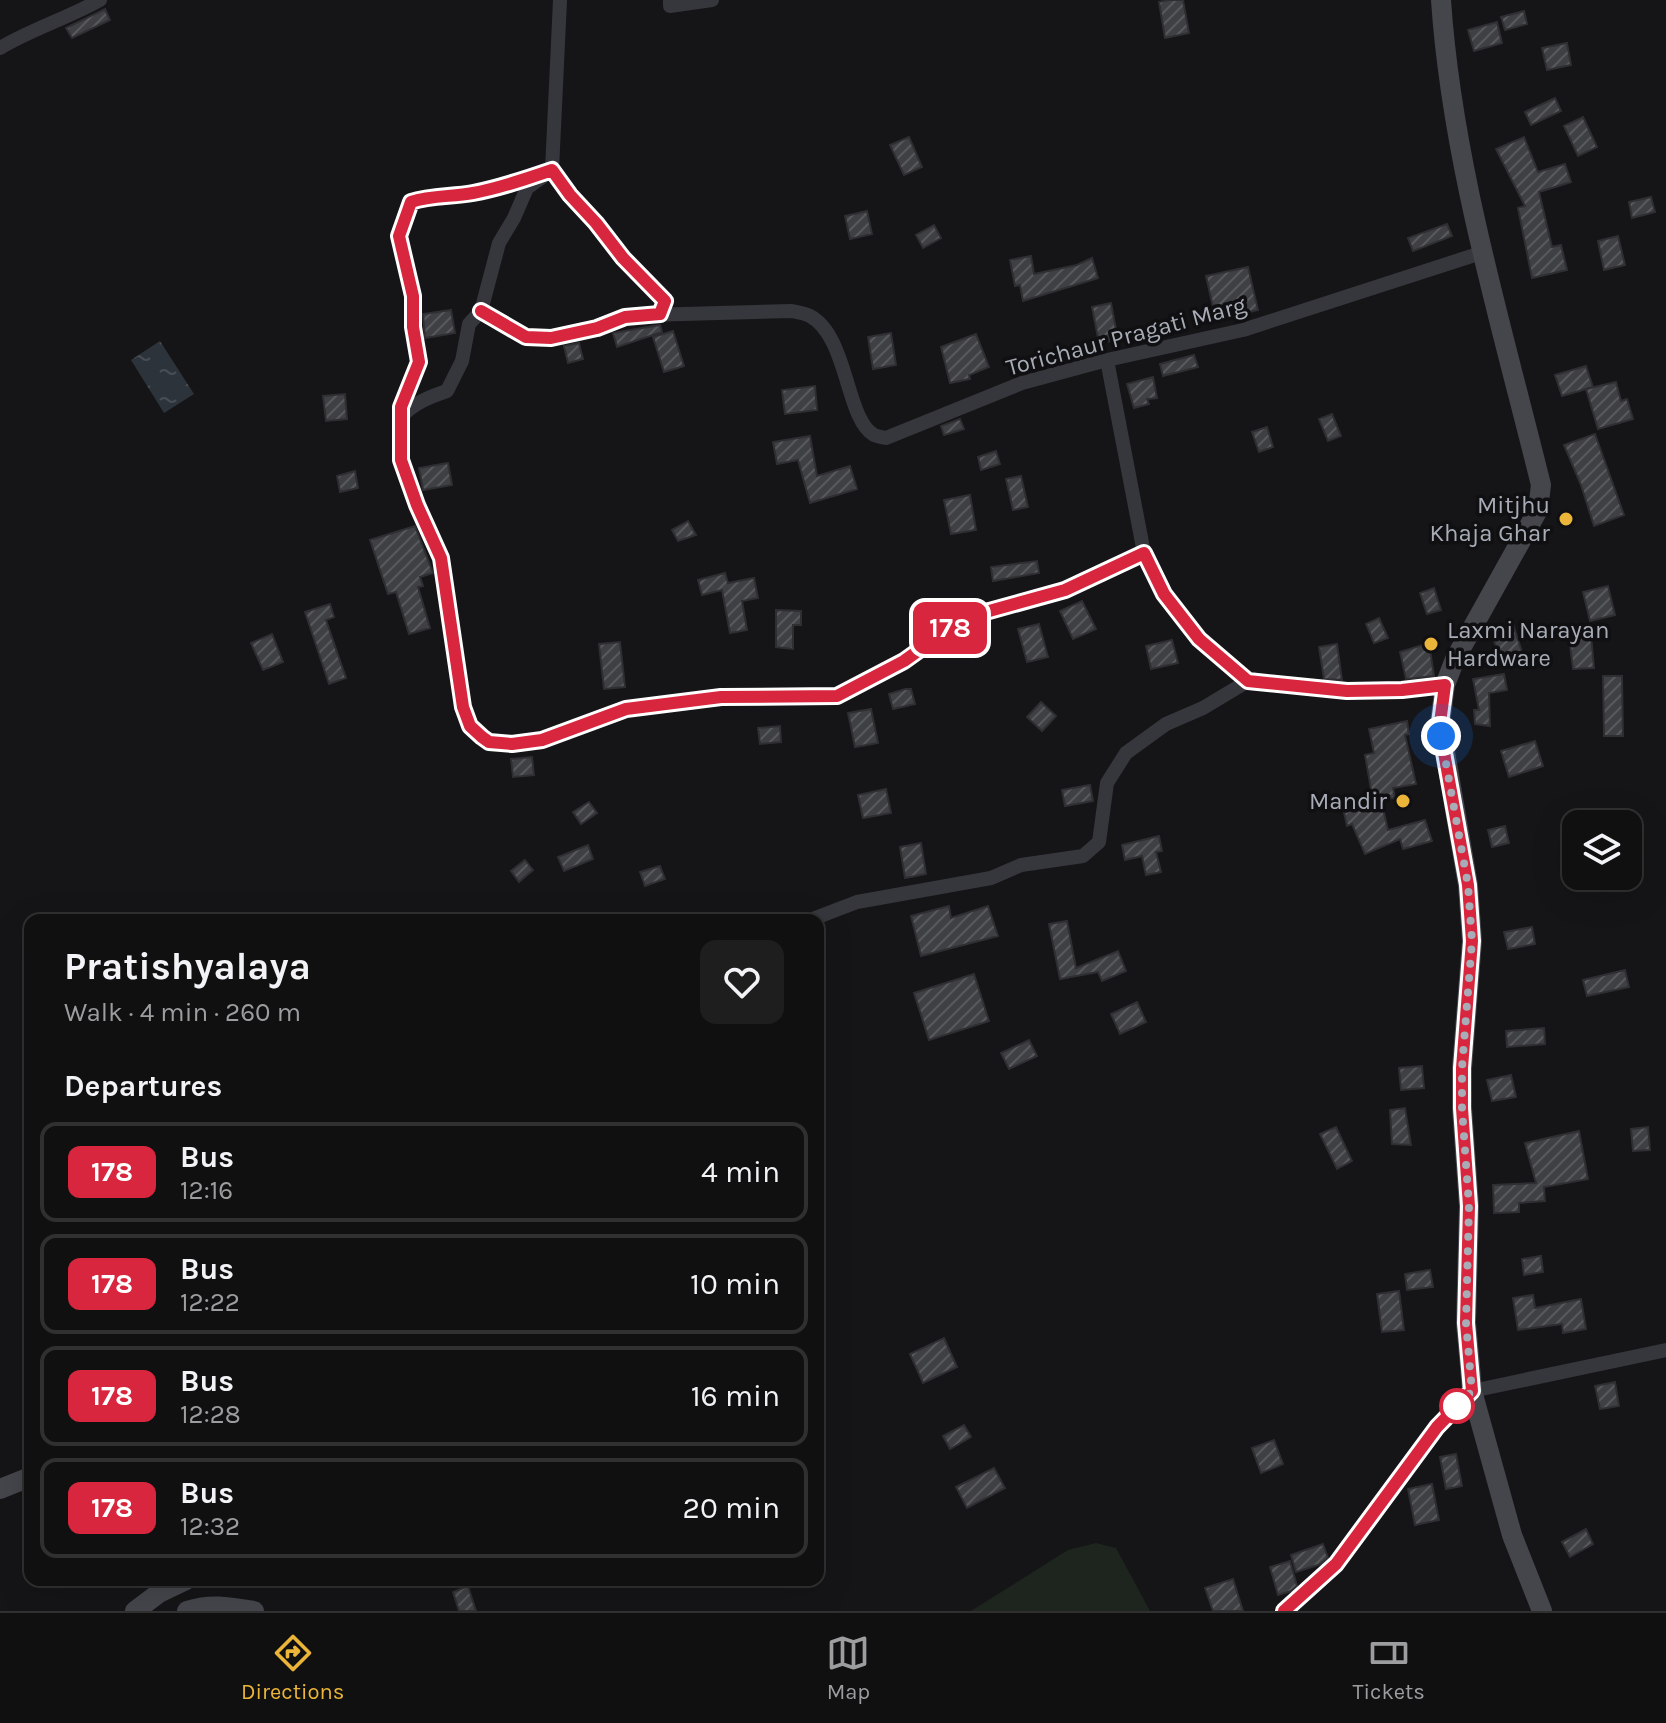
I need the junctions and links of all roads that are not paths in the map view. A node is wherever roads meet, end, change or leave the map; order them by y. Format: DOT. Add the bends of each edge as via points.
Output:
graph roads {
  1 [pos="100,0"];
  2 [pos="560,0"];
  3 [pos="670,0"];
  4 [pos="712,0"];
  5 [pos="1441,0"];
  6 [pos="0,48"];
  7 [pos="552,170"];
  8 [pos="1484,252"];
  9 [pos="481,311"];
  10 [pos="660,314"];
  11 [pos="1107,360"];
  12 [pos="401,417"];
  13 [pos="1144,553"];
  14 [pos="1248,681"];
  15 [pos="1445,685"];
  16 [pos="824,915"];
  17 [pos="1666,1350"];
  18 [pos="1472,1391"];
  19 [pos="24,1479"];
  20 [pos="0,1489"];
  21 [pos="174,1586"];
  22 [pos="135,1611"];
  23 [pos="187,1611"];
  24 [pos="254,1611"];
  25 [pos="1284,1611"];
  26 [pos="1542,1611"];
  1 -- 6 [label="street"];
  2 -- 7 [label="street"];
  3 -- 4 [label="street" via="670,6"];
  5 -- 8 [label="main road" via="1449,78"];
  7 -- 9 [label="street" via="527,188 499,243"];
  7 -- 10 [label="street" via="665,301"];
  7 -- 12 [label="street" via="491,190 411,202 399,236 413,296 419,362"];
  8 -- 11 [label="street, Torichaur Pragati Marg" via="1243,330"];
  8 -- 15 [label="main road" via="1541,499"];
  9 -- 10 [label="street" via="526,337 551,338 625,317"];
  9 -- 12 [label="street" via="469,324 462,361 447,391 418,402"];
  10 -- 11 [label="street, Torichaur Pragati Marg" via="792,311 809,316 832,340 863,424 886,438 1022,383"];
  11 -- 13 [label="street"];
  12 -- 13 [label="street" via="401,460 441,558 463,707 470,726 489,742 542,740 626,709 721,697 837,696 904,661 964,618 1065,590"];
  13 -- 14 [label="street" via="1164,594 1199,639"];
  14 -- 15 [label="street" via="1347,691"];
  14 -- 16 [label="street" via="1166,724 1126,753 1107,783 1099,842 1083,856 857,902"];
  15 -- 18 [label="main road" via="1441,736 1468,885 1472,941 1462,1108"];
  17 -- 18 [label="street"];
  18 -- 25 [label="street" via="1437,1427 1336,1564"];
  18 -- 26 [label="main road" via="1512,1535"];
  19 -- 20 [label="main road"];
  21 -- 22 [label="main road"];
  23 -- 24 [label="main road" via="203,1605"];
}
